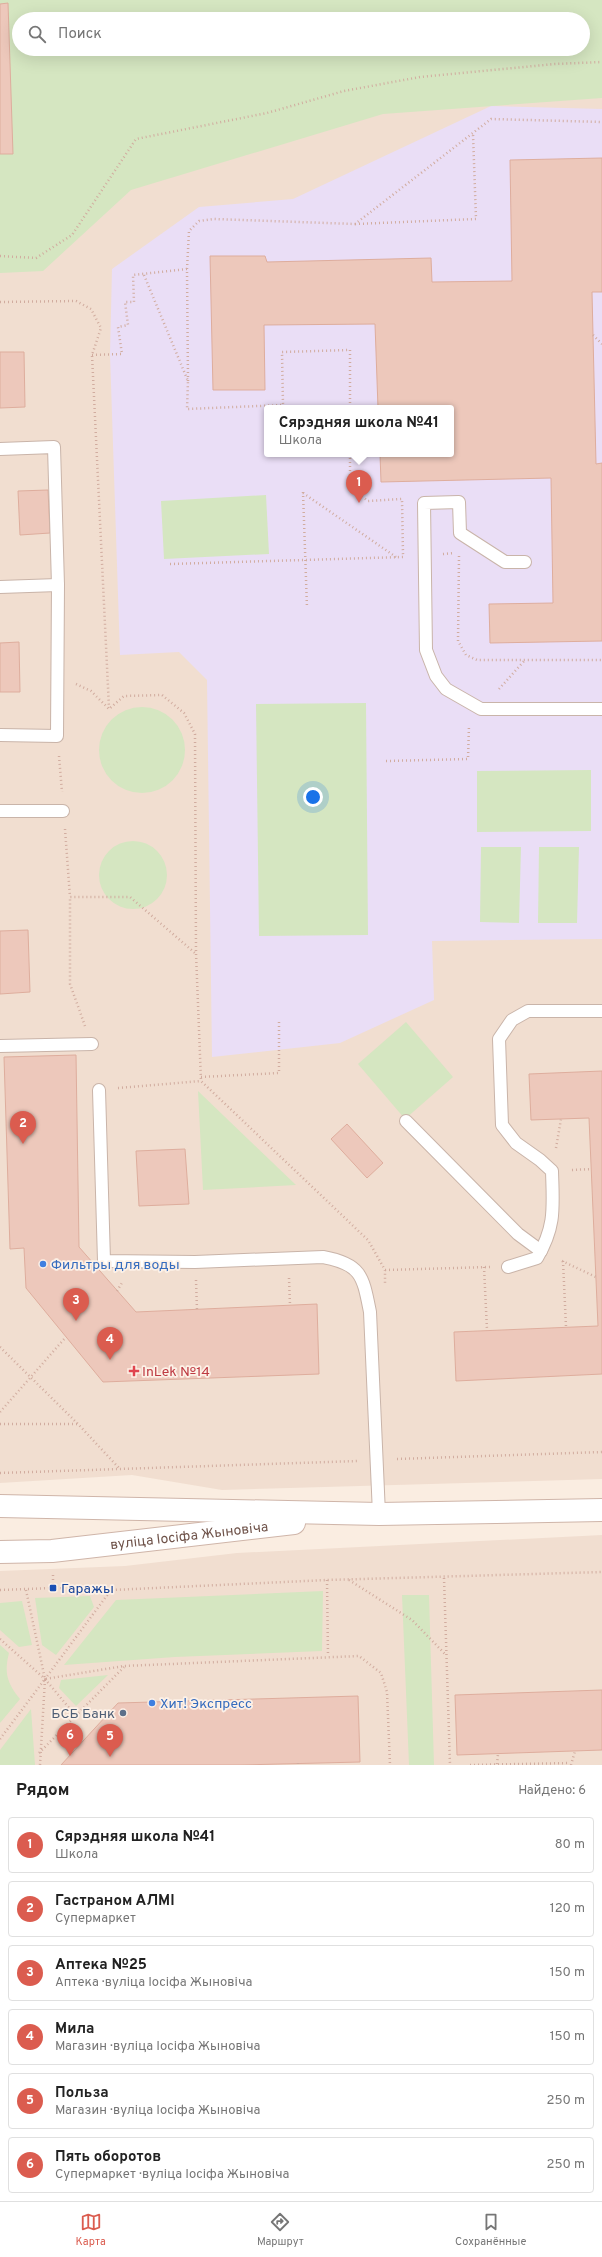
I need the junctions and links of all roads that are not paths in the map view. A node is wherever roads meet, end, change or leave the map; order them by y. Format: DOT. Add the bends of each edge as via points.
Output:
graph roads {
  1 [pos="0,449"];
  2 [pos="525,562"];
  3 [pos="58,585"];
  4 [pos="0,587"];
  5 [pos="602,709"];
  6 [pos="0,735"];
  7 [pos="0,811"];
  8 [pos="63,811"];
  9 [pos="602,1011"];
  10 [pos="92,1044"];
  11 [pos="0,1046"];
  12 [pos="98,1090"];
  13 [pos="406,1121"];
  14 [pos="541,1251"];
  15 [pos="508,1267"];
  16 [pos="0,1506"];
  17 [pos="602,1510"];
  18 [pos="379,1514"];
  19 [pos="0,1552"];
  1 -- 3 [label="lane" via="54,447"];
  2 -- 5 [label="lane" via="505,562 460,533 459,502 424,503 426,650 436,676 446,689 481,709"];
  3 -- 4 [label="lane"];
  3 -- 6 [label="lane" via="57,736"];
  7 -- 8 [label="lane"];
  9 -- 14 [label="lane" via="528,1011 512,1020 499,1039 502,1125 516,1143 552,1171 553,1219"];
  10 -- 11 [label="lane"];
  12 -- 18 [label="lane" via="104,1261 195,1262 323,1258 342,1261 352,1267 364,1282 370,1312"];
  13 -- 14 [label="lane" via="518,1234"];
  14 -- 15 [label="lane" via="537,1258"];
  16 -- 18 [label="main road, вуліца Іосіфа Жыновіча"];
  17 -- 18 [label="main road, вуліца Іосіфа Жыновіча"];
  18 -- 19 [label="main road, вуліца Іосіфа Жыновіча" via="52,1551"];
}
